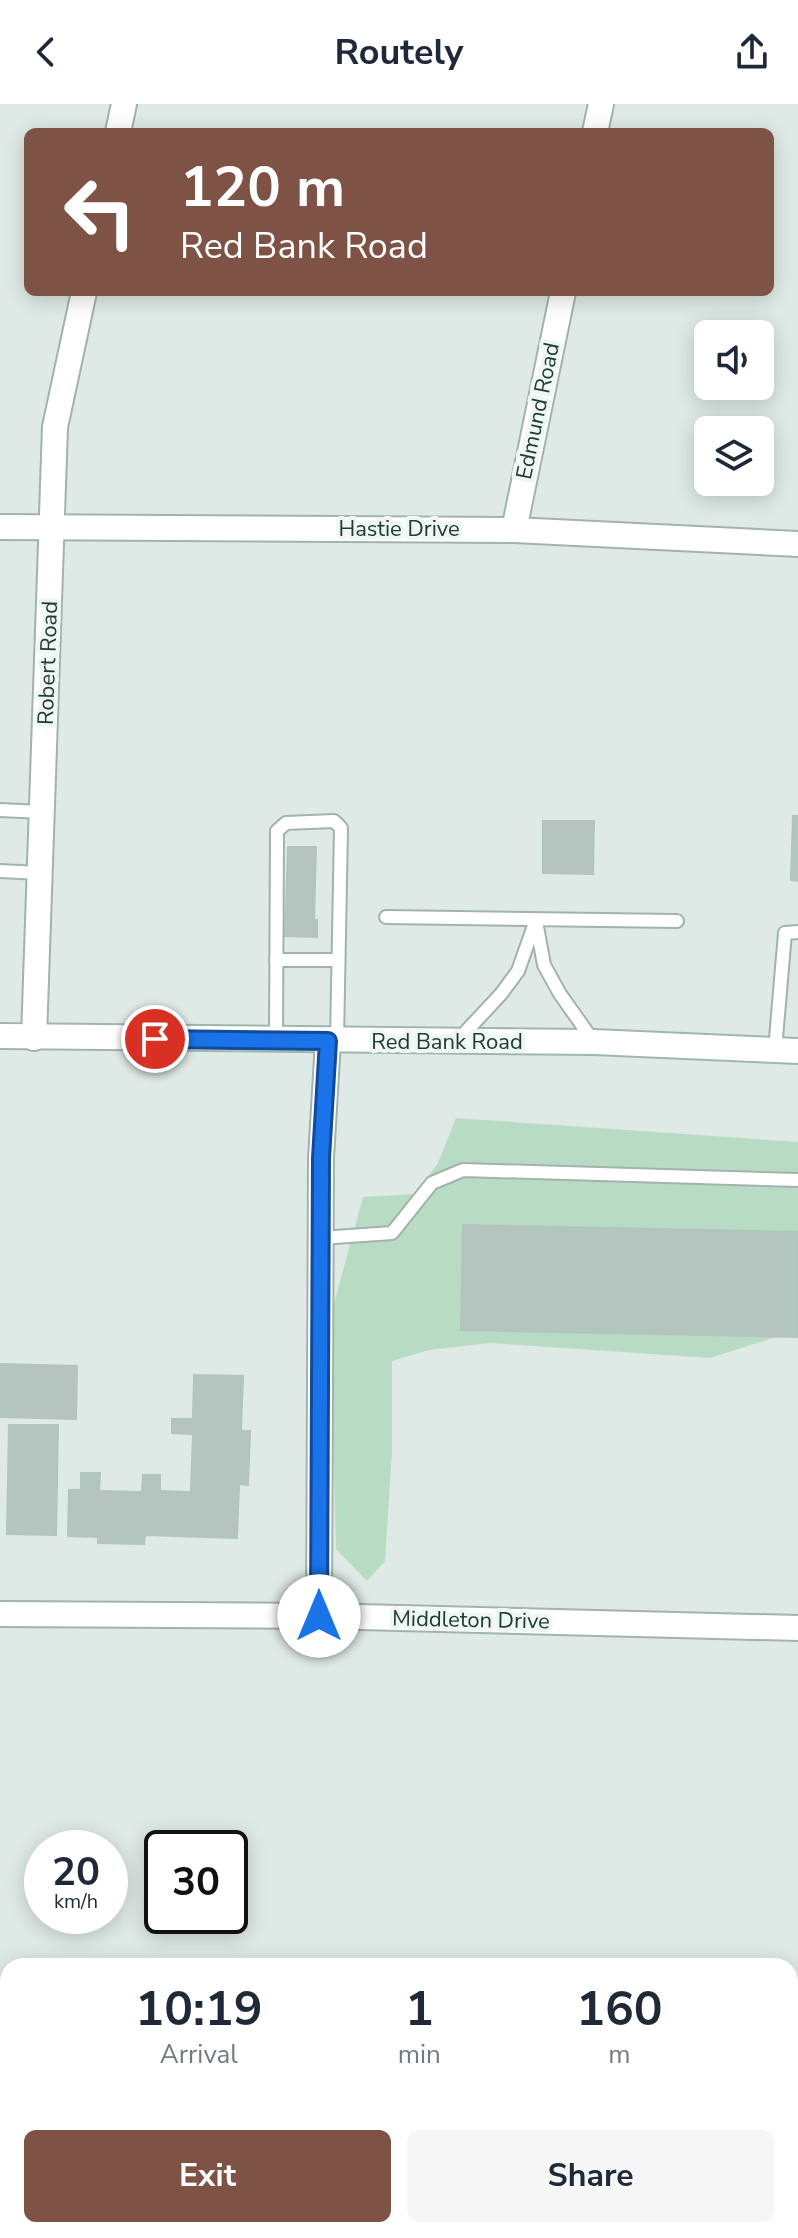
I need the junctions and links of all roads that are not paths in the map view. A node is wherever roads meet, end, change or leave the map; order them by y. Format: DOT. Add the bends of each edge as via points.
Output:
graph roads {
  1 [pos="124,104"];
  2 [pos="601,104"];
  3 [pos="119,128"];
  4 [pos="596,128"];
  5 [pos="83,296"];
  6 [pos="562,296"];
  7 [pos="0,527"];
  8 [pos="53,528"];
  9 [pos="514,530"];
  10 [pos="798,544"];
  11 [pos="0,810"];
  12 [pos="42,812"];
  13 [pos="0,871"];
  14 [pos="40,873"];
  15 [pos="386,917"];
  16 [pos="536,920"];
  17 [pos="677,921"];
  18 [pos="798,932"];
  19 [pos="276,960"];
  20 [pos="338,960"];
  21 [pos="0,1036"];
  22 [pos="34,1038"];
  23 [pos="276,1041"];
  24 [pos="333,1041"];
  25 [pos="457,1042"];
  26 [pos="594,1042"];
  27 [pos="787,1050"];
  28 [pos="798,1180"];
  29 [pos="321,1238"];
  30 [pos="0,1614"];
  31 [pos="319,1616"];
  32 [pos="798,1628"];
  1 -- 3 [label="street"];
  2 -- 4 [label="street"];
  5 -- 8 [label="street, Robert Road" via="55,427"];
  6 -- 9 [label="street, Edmund Road"];
  7 -- 8 [label="street, Hastie Drive"];
  8 -- 9 [label="street, Hastie Drive"];
  8 -- 12 [label="street, Robert Road"];
  9 -- 10 [label="street, Hastie Drive"];
  11 -- 12 [label="lane"];
  12 -- 14 [label="street, Robert Road"];
  13 -- 14 [label="lane"];
  14 -- 22 [label="street, Robert Road"];
  15 -- 16 [label="lane"];
  16 -- 17 [label="lane"];
  16 -- 25 [label="lane" via="518,971"];
  16 -- 26 [label="lane" via="544,965"];
  18 -- 27 [label="lane" via="785,933"];
  19 -- 20 [label="lane"];
  19 -- 20 [label="lane" via="277,831 286,823 334,821 341,828"];
  19 -- 23 [label="lane"];
  20 -- 24 [label="lane"];
  21 -- 22 [label="street, Red Bank Road"];
  22 -- 23 [label="street, Red Bank Road"];
  23 -- 24 [label="street, Red Bank Road"];
  24 -- 25 [label="street, Red Bank Road"];
  24 -- 29 [label="street" via="321,1158"];
  25 -- 26 [label="street, Red Bank Road"];
  26 -- 27 [label="street, Red Bank Road"];
  28 -- 29 [label="lane" via="463,1170 432,1183 392,1233"];
  29 -- 31 [label="street"];
  30 -- 31 [label="street, Middleton Drive"];
  31 -- 32 [label="street, Middleton Drive"];
}
